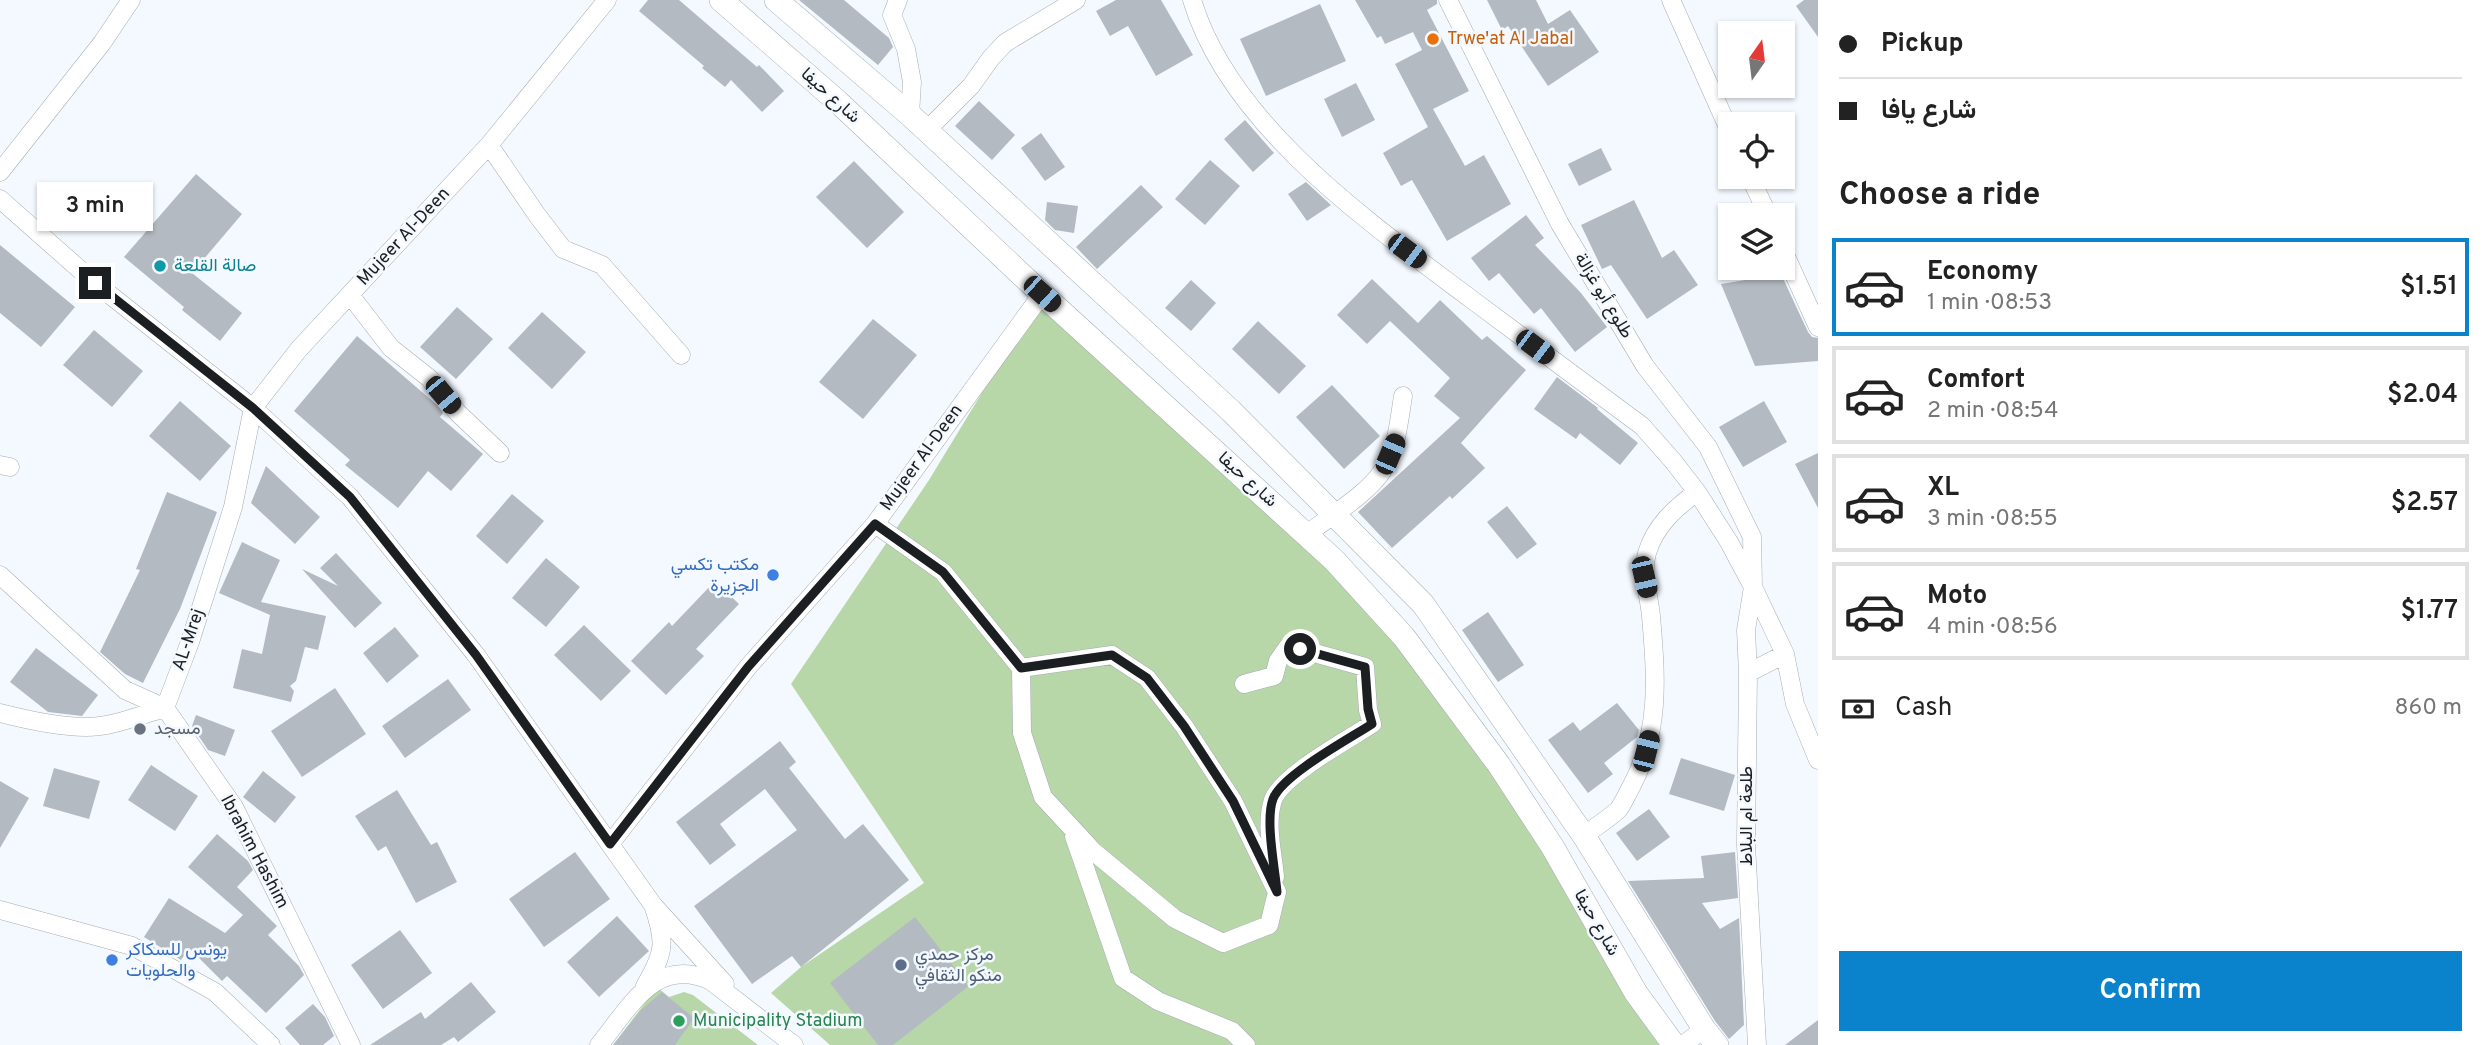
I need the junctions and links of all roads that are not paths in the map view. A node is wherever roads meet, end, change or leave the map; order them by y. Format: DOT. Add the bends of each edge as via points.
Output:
graph roads {
  1 [pos="131,0"];
  2 [pos="607,0"];
  3 [pos="721,0"];
  4 [pos="776,0"];
  5 [pos="898,0"];
  6 [pos="1076,0"];
  7 [pos="1192,0"];
  8 [pos="1448,0"];
  9 [pos="1671,0"];
  10 [pos="1721,112"];
  11 [pos="910,115"];
  12 [pos="926,131"];
  13 [pos="489,145"];
  14 [pos="0,172"];
  15 [pos="0,199"];
  16 [pos="1795,276"];
  17 [pos="1042,294"];
  18 [pos="351,295"];
  19 [pos="1818,327"];
  20 [pos="681,355"];
  21 [pos="1403,396"];
  22 [pos="253,408"];
  23 [pos="500,453"];
  24 [pos="1697,492"];
  25 [pos="1333,513"];
  26 [pos="875,524"];
  27 [pos="1307,534"];
  28 [pos="0,575"];
  29 [pos="1753,587"];
  30 [pos="1769,623"];
  31 [pos="1746,630"];
  32 [pos="1785,654"];
  33 [pos="1021,668"];
  34 [pos="1748,673"];
  35 [pos="1244,684"];
  36 [pos="165,708"];
  37 [pos="0,713"];
  38 [pos="1818,760"];
  39 [pos="1070,826"];
  40 [pos="1584,836"];
  41 [pos="610,844"];
  42 [pos="1277,892"];
  43 [pos="653,905"];
  44 [pos="0,910"];
  45 [pos="646,989"];
  46 [pos="748,1010"];
  47 [pos="1711,1037"];
  48 [pos="271,1045"];
  49 [pos="351,1045"];
  50 [pos="599,1045"];
  51 [pos="794,1045"];
  52 [pos="1246,1045"];
  53 [pos="1674,1045"];
  54 [pos="1683,1045"];
  55 [pos="1757,1045"];
  1 -- 14 [label="street"];
  2 -- 13 [label="street, Mujeer Al-Deen"];
  3 -- 17 [label="main road, شارع حيفا" via="837,101"];
  4 -- 11 [label="main road, شارع حيفا"];
  5 -- 11 [label="street" via="892,15 906,49 912,82"];
  6 -- 12 [label="street" via="1005,43"];
  7 -- 24 [label="street" via="1215,56 1244,97 1320,179 1407,251 1642,426"];
  8 -- 29 [label="street, طلوع أبو غزالة" via="1560,224 1645,366 1708,447 1752,537"];
  9 -- 10 [label="street"];
  11 -- 12 [label="main road, شارع حيفا"];
  12 -- 25 [label="main road, شارع حيفا" via="1231,411"];
  13 -- 18 [label="street, Mujeer Al-Deen"];
  13 -- 20 [label="street" via="563,249 602,265"];
  15 -- 22 [label="street" via="95,283"];
  16 -- 19 [label="street"];
  17 -- 26 [label="street, Mujeer Al-Deen"];
  17 -- 27 [label="main road, شارع حيفا"];
  18 -- 22 [label="street, Mujeer Al-Deen" via="299,349"];
  18 -- 23 [label="street" via="391,348 429,378"];
  21 -- 25 [label="street" via="1397,437 1383,470"];
  22 -- 36 [label="street, AL-Mrej" via="233,508"];
  22 -- 41 [label="street" via="350,497 476,655"];
  24 -- 29 [label="street"];
  24 -- 40 [label="street" via="1664,521 1647,551 1644,577 1650,601 1655,714 1641,769 1619,808"];
  25 -- 27 [label="street"];
  25 -- 40 [label="main road, شارع حيفا" via="1423,604"];
  26 -- 33 [label="street" via="943,572"];
  26 -- 41 [label="street, Mujeer Al-Deen" via="748,667"];
  27 -- 53 [label="main road, شارع حيفا" via="1388,617 1460,711 1536,821 1636,993"];
  28 -- 36 [label="street" via="125,690"];
  29 -- 30 [label="street"];
  29 -- 31 [label="street, طلعة ام البلاط"];
  30 -- 31 [label="street"];
  30 -- 32 [label="street"];
  31 -- 34 [label="street, طلعة ام البلاط"];
  32 -- 34 [label="street"];
  32 -- 38 [label="street" via="1796,704"];
  33 -- 39 [label="street" via="1022,733 1043,797"];
  33 -- 42 [label="street" via="1112,655 1147,678 1233,801"];
  34 -- 55 [label="street, طلعة ام البلاط" via="1746,845"];
  35 -- 42 [label="street" via="1274,676 1287,648 1365,667 1372,724 1292,776 1273,799 1270,826"];
  36 -- 37 [label="street" via="87,727"];
  36 -- 49 [label="street, Ibrahim Hashim" via="234,807"];
  39 -- 42 [label="street" via="1174,919 1223,943 1269,925"];
  39 -- 52 [label="street" via="1123,978 1158,1001 1233,1031"];
  40 -- 47 [label="main road, شارع حيفا"];
  41 -- 43 [label="street"];
  43 -- 45 [label="street" via="663,933"];
  43 -- 46 [label="street"];
  44 -- 48 [label="street" via="132,946 215,992"];
  45 -- 46 [label="street" via="666,975 697,974"];
  45 -- 50 [label="street"];
  46 -- 51 [label="street"];
  47 -- 54 [label="street"];
}
